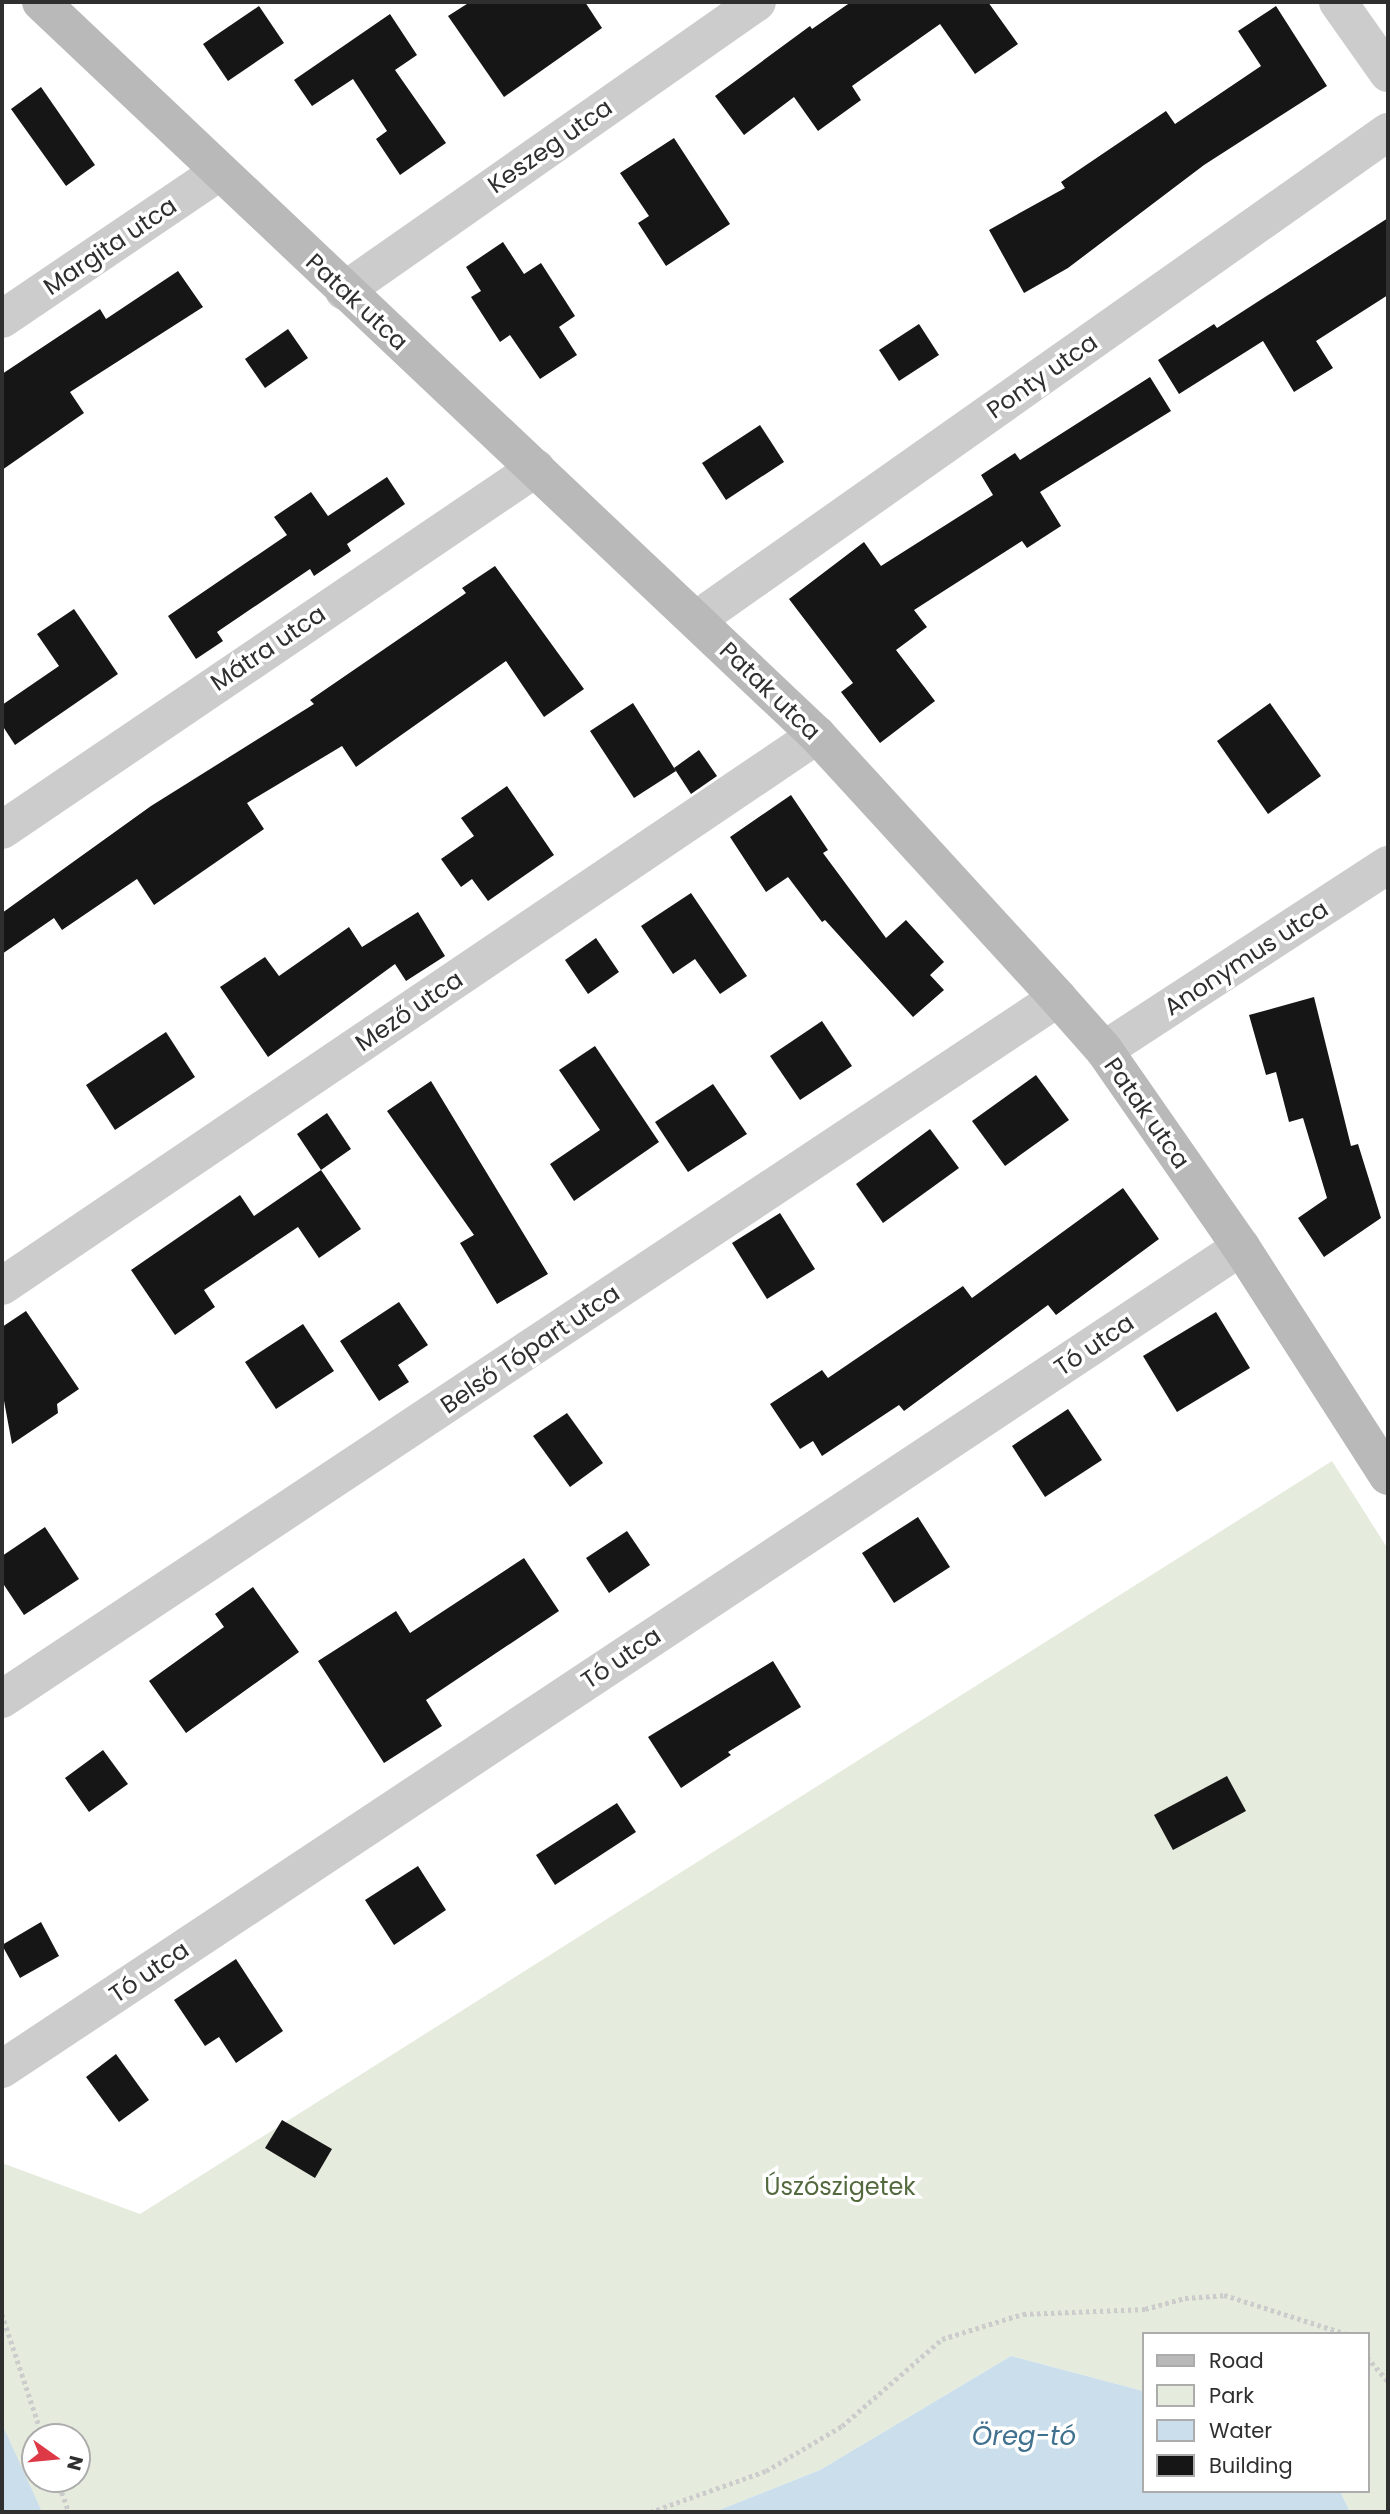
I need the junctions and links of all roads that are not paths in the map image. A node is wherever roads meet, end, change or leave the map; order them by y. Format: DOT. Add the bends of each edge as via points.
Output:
graph roads {
  1 [pos="41,2"];
  2 [pos="757,2"];
  3 [pos="1338,2"];
  4 [pos="1388,74"];
  5 [pos="1388,132"];
  6 [pos="218,173"];
  7 [pos="344,291"];
  8 [pos="2,318"];
  9 [pos="536,468"];
  10 [pos="696,620"];
  11 [pos="817,735"];
  12 [pos="2,830"];
  13 [pos="1388,866"];
  14 [pos="1058,998"];
  15 [pos="1104,1050"];
  16 [pos="1241,1247"];
  17 [pos="2,1286"];
  18 [pos="1388,1476"];
  19 [pos="2,1699"];
  20 [pos="2,2069"];
  1 -- 6 [label="street, Patak utca"];
  2 -- 7 [label="street, Keszeg utca"];
  3 -- 4 [label="street"];
  5 -- 10 [label="street, Ponty utca"];
  6 -- 7 [label="street, Patak utca"];
  6 -- 8 [label="street, Margita utca"];
  7 -- 9 [label="street, Patak utca"];
  9 -- 10 [label="street, Patak utca"];
  9 -- 12 [label="street, Mátra utca"];
  10 -- 11 [label="street, Patak utca"];
  11 -- 14 [label="street, Patak utca"];
  11 -- 17 [label="street, Mező utca"];
  13 -- 15 [label="street, Anonymus utca"];
  14 -- 15 [label="street, Patak utca"];
  14 -- 19 [label="street, Belső Tópart utca"];
  15 -- 16 [label="street, Patak utca"];
  16 -- 18 [label="street, Patak utca"];
  16 -- 20 [label="street, Tó utca"];
}
